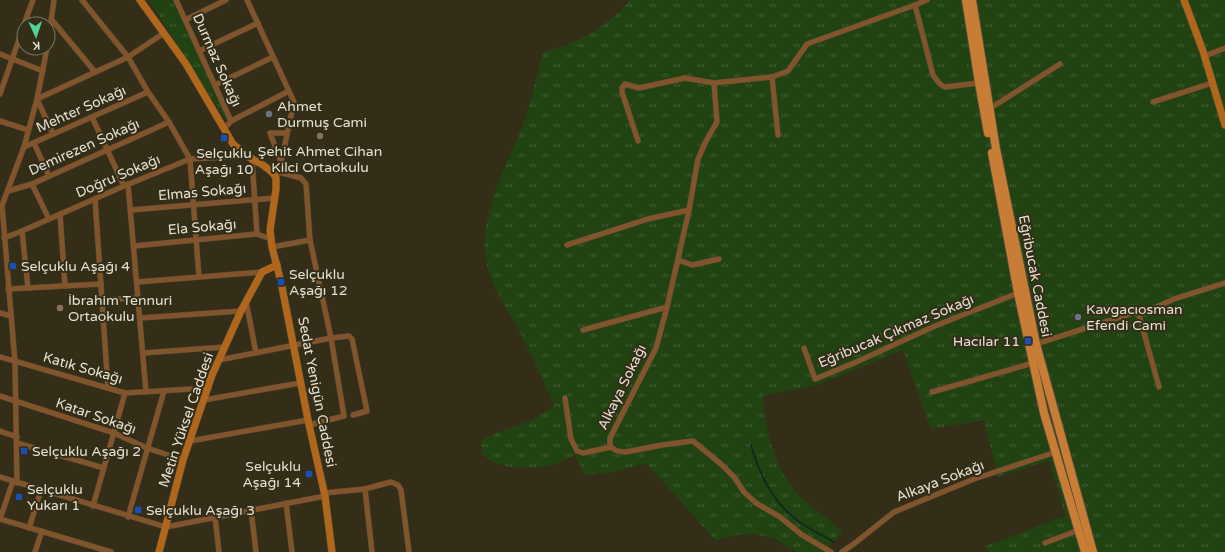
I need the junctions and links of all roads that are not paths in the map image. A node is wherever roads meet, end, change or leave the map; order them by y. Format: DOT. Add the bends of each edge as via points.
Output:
graph roads {
  1 [pos="33,0"];
  2 [pos="54,0"];
  3 [pos="82,0"];
  4 [pos="140,0"];
  5 [pos="176,0"];
  6 [pos="226,0"];
  7 [pos="247,0"];
  8 [pos="927,0"];
  9 [pos="966,0"];
  10 [pos="972,0"];
  11 [pos="1184,0"];
  12 [pos="915,5"];
  13 [pos="27,16"];
  14 [pos="52,16"];
  15 [pos="185,20"];
  16 [pos="258,23"];
  17 [pos="56,25"];
  18 [pos="164,33"];
  19 [pos="16,47"];
  20 [pos="1225,48"];
  21 [pos="199,52"];
  22 [pos="0,54"];
  23 [pos="46,56"];
  24 [pos="1205,56"];
  25 [pos="128,57"];
  26 [pos="273,57"];
  27 [pos="12,58"];
  28 [pos="1060,64"];
  29 [pos="43,71"];
  30 [pos="95,72"];
  31 [pos="772,77"];
  32 [pos="714,83"];
  33 [pos="979,83"];
  34 [pos="1212,83"];
  35 [pos="214,85"];
  36 [pos="289,91"];
  37 [pos="148,92"];
  38 [pos="0,94"];
  39 [pos="37,99"];
  40 [pos="1152,102"];
  41 [pos="989,109"];
  42 [pos="92,117"];
  43 [pos="0,120"];
  44 [pos="231,121"];
  45 [pos="169,122"];
  46 [pos="1225,125"];
  47 [pos="224,129"];
  48 [pos="28,130"];
  49 [pos="287,133"];
  50 [pos="53,134"];
  51 [pos="778,135"];
  52 [pos="638,141"];
  53 [pos="34,143"];
  54 [pos="24,147"];
  55 [pos="108,150"];
  56 [pos="249,157"];
  57 [pos="190,159"];
  58 [pos="281,162"];
  59 [pos="276,174"];
  60 [pos="48,176"];
  61 [pos="32,184"];
  62 [pos="126,185"];
  63 [pos="8,191"];
  64 [pos="275,198"];
  65 [pos="95,199"];
  66 [pos="254,199"];
  67 [pos="194,204"];
  68 [pos="1,206"];
  69 [pos="130,210"];
  70 [pos="689,210"];
  71 [pos="60,214"];
  72 [pos="49,219"];
  73 [pos="22,232"];
  74 [pos="257,234"];
  75 [pos="4,238"];
  76 [pos="271,239"];
  77 [pos="196,240"];
  78 [pos="310,240"];
  79 [pos="567,245"];
  80 [pos="134,246"];
  81 [pos="272,247"];
  82 [pos="719,259"];
  83 [pos="678,260"];
  84 [pos="277,265"];
  85 [pos="262,272"];
  86 [pos="200,277"];
  87 [pos="137,282"];
  88 [pos="1225,283"];
  89 [pos="100,284"];
  90 [pos="65,286"];
  91 [pos="28,288"];
  92 [pos="8,289"];
  93 [pos="1018,293"];
  94 [pos="138,298"];
  95 [pos="102,300"];
  96 [pos="246,301"];
  97 [pos="668,307"];
  98 [pos="241,311"];
  99 [pos="0,313"];
  100 [pos="1139,315"];
  101 [pos="11,316"];
  102 [pos="140,318"];
  103 [pos="583,330"];
  104 [pos="331,338"];
  105 [pos="1036,344"];
  106 [pos="294,346"];
  107 [pos="225,347"];
  108 [pos="804,348"];
  109 [pos="143,353"];
  110 [pos="256,353"];
  111 [pos="0,356"];
  112 [pos="219,360"];
  113 [pos="15,362"];
  114 [pos="1033,363"];
  115 [pos="300,383"];
  116 [pos="1159,387"];
  117 [pos="108,388"];
  118 [pos="209,388"];
  119 [pos="164,391"];
  120 [pos="146,392"];
  121 [pos="932,392"];
  122 [pos="125,393"];
  123 [pos="0,396"];
  124 [pos="565,398"];
  125 [pos="204,400"];
  126 [pos="16,402"];
  127 [pos="353,415"];
  128 [pos="308,422"];
  129 [pos="0,431"];
  130 [pos="114,433"];
  131 [pos="17,440"];
  132 [pos="190,441"];
  133 [pos="611,447"];
  134 [pos="147,448"];
  135 [pos="1056,452"];
  136 [pos="183,460"];
  137 [pos="104,468"];
  138 [pos="0,477"];
  139 [pos="15,482"];
  140 [pos="364,489"];
  141 [pos="41,490"];
  142 [pos="324,494"];
  143 [pos="286,504"];
  144 [pos="93,506"];
  145 [pos="2,507"];
  146 [pos="251,510"];
  147 [pos="128,517"];
  148 [pos="215,518"];
  149 [pos="0,519"];
  150 [pos="166,527"];
  151 [pos="29,528"];
  152 [pos="1079,530"];
  153 [pos="42,531"];
  154 [pos="1045,543"];
  155 [pos="35,552"];
  156 [pos="111,552"];
  157 [pos="159,552"];
  158 [pos="219,552"];
  159 [pos="256,552"];
  160 [pos="292,552"];
  161 [pos="332,552"];
  162 [pos="372,552"];
  163 [pos="409,552"];
  164 [pos="831,552"];
  165 [pos="842,552"];
  166 [pos="1085,552"];
  167 [pos="1093,552"];
  1 -- 13 [label="street"];
  2 -- 14 [label="street"];
  3 -- 25 [label="street"];
  4 -- 18 [label="street"];
  5 -- 15 [label="street, Durmaz Sokağı"];
  6 -- 15 [label="street"];
  7 -- 16 [label="street"];
  8 -- 12 [label="street"];
  9 -- 33 [label="main road, Eğribucak Caddesi"];
  10 -- 41 [label="main road, Eğribucak Caddesi"];
  11 -- 24 [label="street"];
  12 -- 31 [label="street" via="807,44 788,71"];
  12 -- 33 [label="street" via="933,75 941,86"];
  15 -- 21 [label="street, Durmaz Sokağı"];
  16 -- 21 [label="street"];
  16 -- 26 [label="street"];
  17 -- 30 [label="street"];
  18 -- 25 [label="street"];
  18 -- 47 [label="street" via="186,64"];
  19 -- 27 [label="street"];
  20 -- 24 [label="street"];
  21 -- 35 [label="street, Durmaz Sokağı"];
  22 -- 27 [label="street"];
  23 -- 29 [label="street"];
  24 -- 34 [label="street"];
  25 -- 30 [label="street"];
  25 -- 37 [label="street"];
  26 -- 35 [label="street"];
  26 -- 36 [label="street"];
  27 -- 29 [label="street"];
  27 -- 38 [label="street"];
  28 -- 41 [label="street"];
  29 -- 39 [label="street"];
  30 -- 39 [label="street"];
  31 -- 32 [label="street"];
  31 -- 51 [label="street"];
  32 -- 52 [label="street" via="685,78 639,88 624,85 622,92"];
  32 -- 70 [label="street, Alkaya Sokağı" via="717,122 698,159"];
  33 -- 93 [label="main road, Eğribucak Caddesi"];
  34 -- 40 [label="street"];
  34 -- 46 [label="street"];
  35 -- 44 [label="street, Durmaz Sokağı"];
  36 -- 44 [label="street"];
  36 -- 49 [label="street" via="294,102"];
  37 -- 42 [label="street, Mehter Sokağı"];
  37 -- 45 [label="street"];
  39 -- 48 [label="street"];
  39 -- 50 [label="street"];
  41 -- 105 [label="main road, Eğribucak Caddesi"];
  42 -- 50 [label="street, Mehter Sokağı"];
  42 -- 55 [label="street"];
  43 -- 48 [label="street"];
  44 -- 47 [label="street, Durmaz Sokağı"];
  45 -- 55 [label="street, Demirezen Sokağı"];
  45 -- 57 [label="street"];
  47 -- 56 [label="street" via="233,144"];
  48 -- 54 [label="street"];
  49 -- 58 [label="street"];
  49 -- 58 [label="street" via="270,133"];
  50 -- 53 [label="street, Mehter Sokağı"];
  53 -- 54 [label="street, Mehter Sokağı"];
  53 -- 60 [label="street"];
  54 -- 63 [label="street"];
  55 -- 60 [label="street, Demirezen Sokağı"];
  55 -- 62 [label="street"];
  56 -- 57 [label="street, Doğru Sokağı"];
  56 -- 59 [label="street"];
  56 -- 66 [label="street"];
  57 -- 62 [label="street, Doğru Sokağı"];
  57 -- 67 [label="street"];
  58 -- 59 [label="street"];
  59 -- 64 [label="street, Sedat Yenigün Caddesi"];
  59 -- 78 [label="street" via="301,178 306,184"];
  60 -- 61 [label="street, Demirezen Sokağı"];
  61 -- 63 [label="street, Demirezen Sokağı"];
  61 -- 72 [label="street"];
  62 -- 65 [label="street, Doğru Sokağı"];
  62 -- 69 [label="street"];
  63 -- 68 [label="street"];
  64 -- 66 [label="street, Elmas Sokağı"];
  64 -- 76 [label="street, Sedat Yenigün Caddesi"];
  65 -- 71 [label="street, Doğru Sokağı"];
  65 -- 89 [label="street"];
  66 -- 67 [label="street, Elmas Sokağı"];
  66 -- 74 [label="street"];
  67 -- 69 [label="street, Elmas Sokağı"];
  67 -- 77 [label="street"];
  68 -- 75 [label="street"];
  69 -- 80 [label="street"];
  70 -- 79 [label="street" via="648,219"];
  70 -- 83 [label="street, Alkaya Sokağı"];
  71 -- 72 [label="street, Doğru Sokağı"];
  71 -- 90 [label="street"];
  72 -- 73 [label="street, Doğru Sokağı"];
  73 -- 75 [label="street, Doğru Sokağı"];
  73 -- 91 [label="street"];
  74 -- 76 [label="street, Ela Sokağı"];
  74 -- 77 [label="street, Ela Sokağı"];
  75 -- 92 [label="street"];
  76 -- 81 [label="street, Sedat Yenigün Caddesi"];
  77 -- 80 [label="street, Ela Sokağı"];
  77 -- 86 [label="street"];
  78 -- 81 [label="street"];
  78 -- 104 [label="street"];
  80 -- 87 [label="street"];
  81 -- 84 [label="street, Sedat Yenigün Caddesi"];
  82 -- 83 [label="street" via="692,265"];
  83 -- 97 [label="street, Alkaya Sokağı"];
  84 -- 85 [label="street"];
  84 -- 106 [label="street, Sedat Yenigün Caddesi"];
  85 -- 86 [label="street"];
  85 -- 96 [label="street, Metin Yüksel Caddesi"];
  86 -- 87 [label="street"];
  87 -- 94 [label="street"];
  88 -- 100 [label="street" via="1174,299"];
  89 -- 90 [label="street"];
  89 -- 95 [label="street"];
  90 -- 91 [label="street"];
  91 -- 92 [label="street"];
  92 -- 101 [label="street"];
  93 -- 108 [label="street, Eğribucak Çıkmaz Sokağı" via="815,379"];
  93 -- 114 [label="main road, Eğribucak Caddesi"];
  94 -- 95 [label="street"];
  94 -- 102 [label="street"];
  95 -- 117 [label="street"];
  96 -- 98 [label="street, Metin Yüksel Caddesi"];
  96 -- 110 [label="street"];
  97 -- 103 [label="street"];
  97 -- 133 [label="street, Alkaya Sokağı" via="656,348 610,438"];
  98 -- 102 [label="street"];
  98 -- 107 [label="street, Metin Yüksel Caddesi"];
  99 -- 101 [label="street"];
  100 -- 105 [label="street" via="1133,312"];
  100 -- 116 [label="street"];
  101 -- 113 [label="street"];
  102 -- 109 [label="street"];
  104 -- 106 [label="street"];
  104 -- 127 [label="street" via="348,336 352,339 366,411"];
  104 -- 128 [label="street" via="344,416"];
  105 -- 167 [label="main road, Eğribucak Caddesi"];
  106 -- 110 [label="street"];
  106 -- 115 [label="street, Sedat Yenigün Caddesi"];
  107 -- 109 [label="street"];
  107 -- 112 [label="street, Metin Yüksel Caddesi"];
  109 -- 120 [label="street"];
  110 -- 112 [label="street"];
  111 -- 113 [label="street, Katık Sokağı"];
  112 -- 118 [label="street, Metin Yüksel Caddesi"];
  113 -- 117 [label="street, Katık Sokağı"];
  113 -- 126 [label="street"];
  114 -- 121 [label="street"];
  114 -- 135 [label="main road, Eğribucak Caddesi"];
  115 -- 125 [label="street"];
  115 -- 128 [label="street, Sedat Yenigün Caddesi"];
  117 -- 122 [label="street, Katık Sokağı"];
  118 -- 119 [label="street, Katık Sokağı"];
  118 -- 125 [label="street, Metin Yüksel Caddesi"];
  119 -- 120 [label="street, Katık Sokağı"];
  119 -- 134 [label="street"];
  120 -- 122 [label="street, Katık Sokağı"];
  122 -- 130 [label="street"];
  123 -- 126 [label="street, Katar Sokağı"];
  124 -- 133 [label="street" via="571,439 577,451 583,453"];
  125 -- 132 [label="street, Metin Yüksel Caddesi"];
  126 -- 130 [label="street, Katar Sokağı"];
  126 -- 131 [label="street"];
  128 -- 132 [label="street"];
  128 -- 142 [label="street, Sedat Yenigün Caddesi"];
  129 -- 131 [label="street"];
  130 -- 134 [label="street, Katar Sokağı"];
  130 -- 137 [label="street"];
  131 -- 137 [label="street"];
  131 -- 139 [label="street"];
  132 -- 136 [label="street, Metin Yüksel Caddesi"];
  133 -- 164 [label="street, Alkaya Sokağı" via="626,452 693,441 722,464 756,503"];
  134 -- 136 [label="street, Katar Sokağı"];
  134 -- 147 [label="street"];
  135 -- 152 [label="main road, Eğribucak Caddesi"];
  135 -- 165 [label="street, Alkaya Sokağı" via="974,479 894,512"];
  136 -- 150 [label="street, Metin Yüksel Caddesi"];
  137 -- 144 [label="street"];
  138 -- 139 [label="street"];
  139 -- 141 [label="street"];
  139 -- 145 [label="street"];
  140 -- 142 [label="street"];
  140 -- 162 [label="street"];
  140 -- 163 [label="street" via="391,482 400,487"];
  141 -- 144 [label="street"];
  141 -- 151 [label="street"];
  142 -- 143 [label="street"];
  142 -- 161 [label="street, Sedat Yenigün Caddesi"];
  143 -- 146 [label="street"];
  143 -- 160 [label="street"];
  144 -- 147 [label="street"];
  145 -- 149 [label="street"];
  146 -- 148 [label="street"];
  146 -- 159 [label="street"];
  147 -- 150 [label="street"];
  148 -- 150 [label="street"];
  148 -- 158 [label="street"];
  149 -- 151 [label="street"];
  150 -- 157 [label="street, Metin Yüksel Caddesi"];
  151 -- 153 [label="street"];
  152 -- 154 [label="street"];
  152 -- 166 [label="main road, Eğribucak Caddesi"];
  153 -- 155 [label="street"];
  153 -- 156 [label="street"];
}
